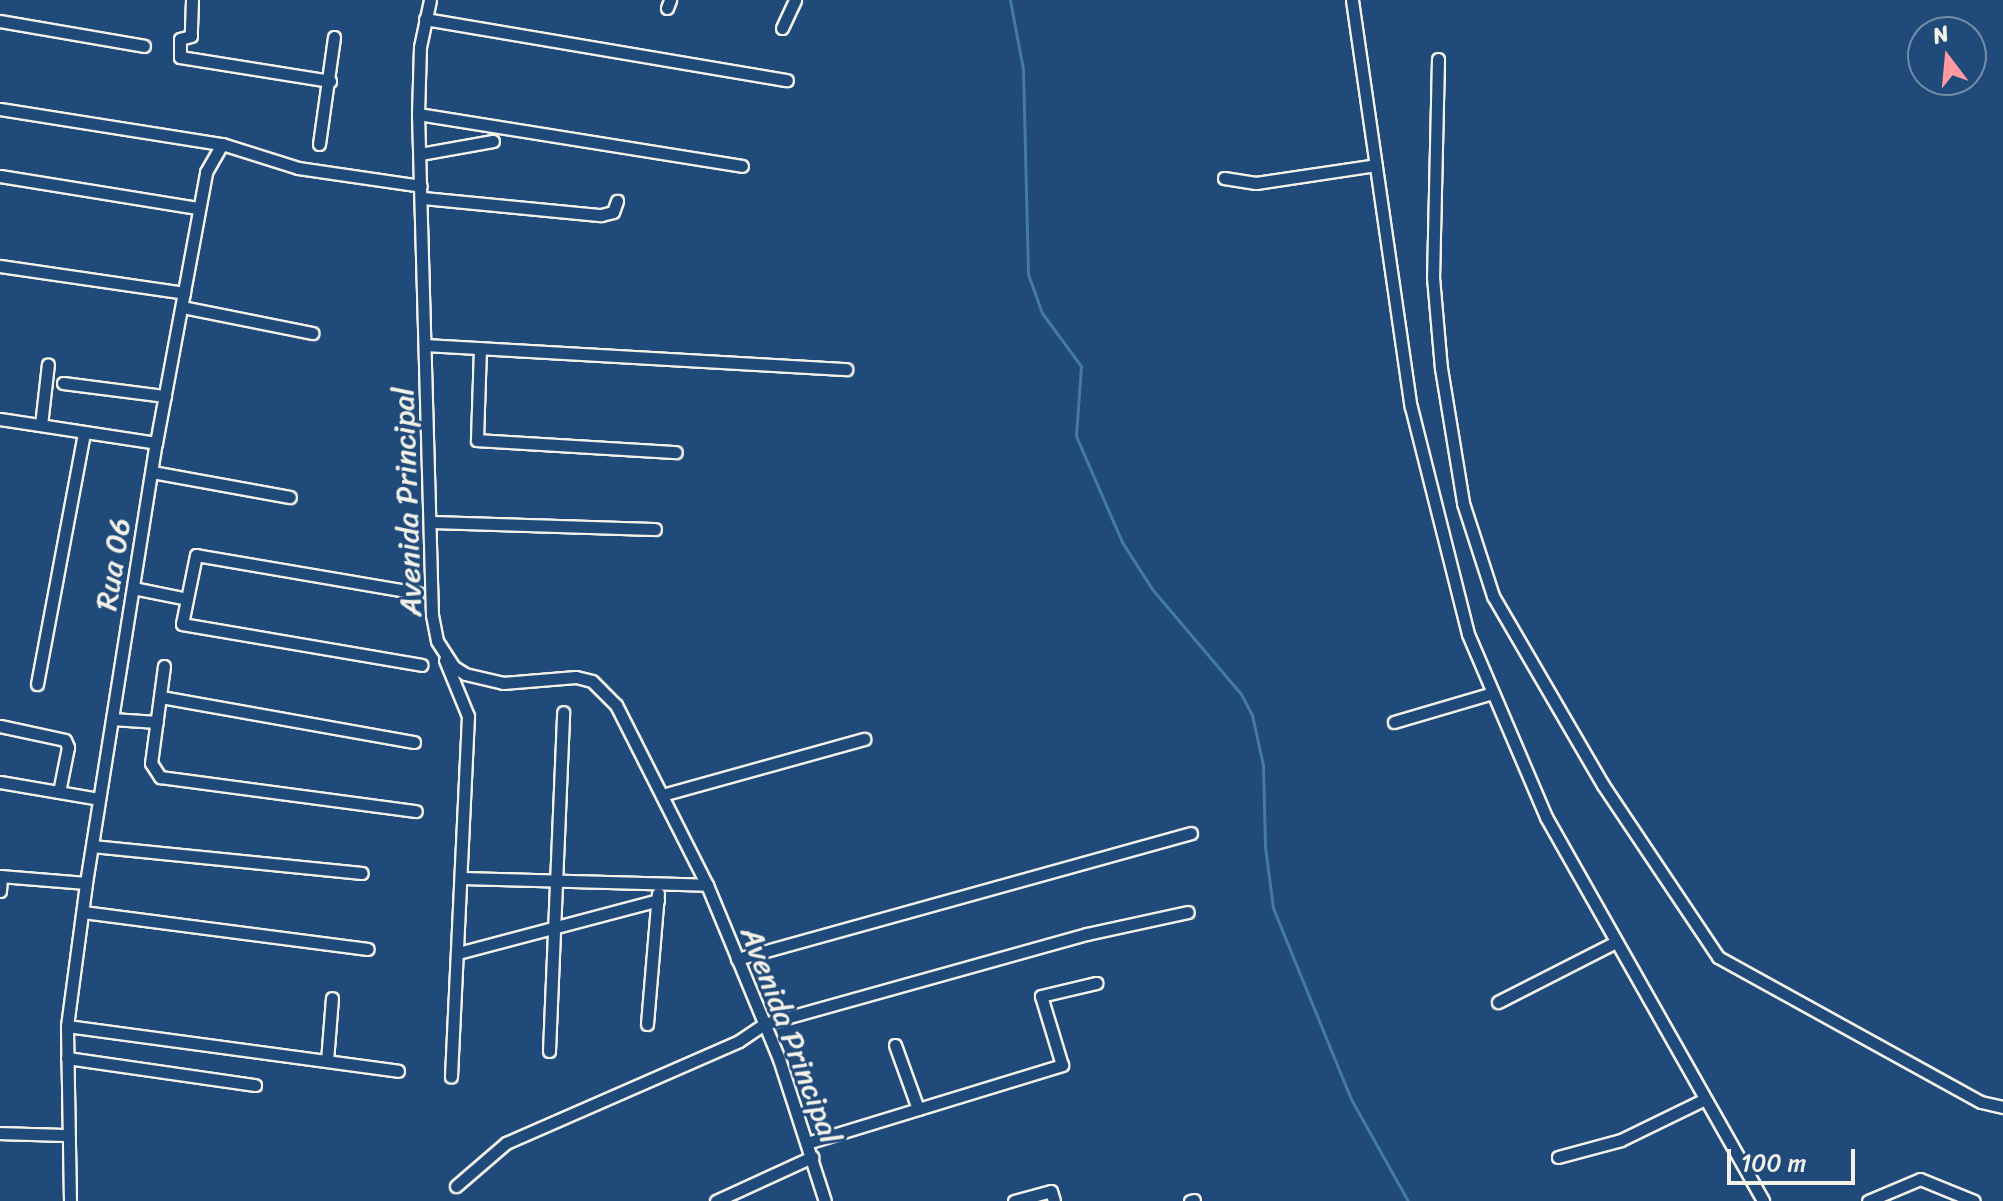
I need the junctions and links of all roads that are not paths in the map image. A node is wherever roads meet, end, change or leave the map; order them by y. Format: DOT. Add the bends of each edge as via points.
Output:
graph roads {
  1 [pos="192,0"];
  2 [pos="430,0"];
  3 [pos="795,0"];
  4 [pos="1352,0"];
  5 [pos="425,19"];
  6 [pos="0,21"];
  7 [pos="782,28"];
  8 [pos="334,37"];
  9 [pos="144,46"];
  10 [pos="1438,59"];
  11 [pos="787,80"];
  12 [pos="330,81"];
  13 [pos="0,109"];
  14 [pos="418,114"];
  15 [pos="493,141"];
  16 [pos="222,144"];
  17 [pos="319,144"];
  18 [pos="420,154"];
  19 [pos="1376,165"];
  20 [pos="742,166"];
  21 [pos="0,176"];
  22 [pos="1224,178"];
  23 [pos="422,192"];
  24 [pos="617,201"];
  25 [pos="197,208"];
  26 [pos="0,266"];
  27 [pos="184,293"];
  28 [pos="182,307"];
  29 [pos="312,333"];
  30 [pos="426,345"];
  31 [pos="480,348"];
  32 [pos="48,364"];
  33 [pos="846,369"];
  34 [pos="63,383"];
  35 [pos="165,396"];
  36 [pos="0,419"];
  37 [pos="41,425"];
  38 [pos="84,432"];
  39 [pos="156,443"];
  40 [pos="676,452"];
  41 [pos="152,472"];
  42 [pos="290,497"];
  43 [pos="430,522"];
  44 [pos="655,529"];
  45 [pos="133,588"];
  46 [pos="418,593"];
  47 [pos="187,599"];
  48 [pos="445,656"];
  49 [pos="422,665"];
  50 [pos="164,666"];
  51 [pos="37,684"];
  52 [pos="1489,694"];
  53 [pos="161,697"];
  54 [pos="563,712"];
  55 [pos="112,719"];
  56 [pos="157,722"];
  57 [pos="1394,722"];
  58 [pos="0,726"];
  59 [pos="864,739"];
  60 [pos="414,742"];
  61 [pos="0,782"];
  62 [pos="59,792"];
  63 [pos="662,795"];
  64 [pos="99,799"];
  65 [pos="416,811"];
  66 [pos="1191,833"];
  67 [pos="92,846"];
  68 [pos="362,873"];
  69 [pos="1,876"];
  70 [pos="462,878"];
  71 [pos="557,881"];
  72 [pos="86,883"];
  73 [pos="707,885"];
  74 [pos="0,891"];
  75 [pos="658,894"];
  76 [pos="83,912"];
  77 [pos="1188,912"];
  78 [pos="555,928"];
  79 [pos="1616,942"];
  80 [pos="368,949"];
  81 [pos="458,953"];
  82 [pos="737,959"];
  83 [pos="1096,983"];
  84 [pos="332,998"];
  85 [pos="1498,1002"];
  86 [pos="647,1024"];
  87 [pos="764,1024"];
  88 [pos="67,1026"];
  89 [pos="895,1045"];
  90 [pos="549,1051"];
  91 [pos="67,1058"];
  92 [pos="327,1061"];
  93 [pos="398,1071"];
  94 [pos="451,1077"];
  95 [pos="255,1085"];
  96 [pos="1705,1099"];
  97 [pos="2003,1107"];
  98 [pos="918,1109"];
  99 [pos="0,1133"];
  100 [pos="67,1135"];
  101 [pos="807,1143"];
  102 [pos="812,1157"];
  103 [pos="1558,1157"];
  104 [pos="456,1186"];
  105 [pos="1883,1197"];
  106 [pos="1969,1200"];
  107 [pos="70,1201"];
  108 [pos="716,1201"];
  109 [pos="825,1201"];
  110 [pos="1014,1201"];
  111 [pos="1054,1201"];
  112 [pos="1763,1201"];
  113 [pos="1868,1201"];
  1 -- 12 [label="street" via="191,36 180,39 180,57"];
  2 -- 5 [label="street, Avenida Principal"];
  3 -- 7 [label="street"];
  4 -- 19 [label="street"];
  5 -- 11 [label="street"];
  5 -- 14 [label="street, Avenida Principal"];
  6 -- 9 [label="street"];
  8 -- 12 [label="street"];
  10 -- 97 [label="street" via="1433,277 1441,368 1463,503 1493,596 1603,785 1718,957 1981,1102"];
  12 -- 17 [label="street"];
  13 -- 16 [label="street"];
  14 -- 18 [label="street, Avenida Principal"];
  14 -- 20 [label="street"];
  15 -- 18 [label="street"];
  16 -- 23 [label="street" via="298,168"];
  16 -- 25 [label="street, Rua 06" via="206,172"];
  18 -- 23 [label="street, Avenida Principal"];
  19 -- 22 [label="street" via="1256,183"];
  19 -- 52 [label="street" via="1411,407 1441,542"];
  21 -- 25 [label="street"];
  23 -- 24 [label="street" via="601,215 613,212"];
  23 -- 30 [label="street, Avenida Principal"];
  25 -- 27 [label="street, Rua 06"];
  26 -- 27 [label="street"];
  27 -- 28 [label="street, Rua 06"];
  28 -- 29 [label="street"];
  28 -- 35 [label="street, Rua 06"];
  30 -- 31 [label="street"];
  30 -- 43 [label="street, Avenida Principal"];
  31 -- 33 [label="street"];
  31 -- 40 [label="street" via="477,440"];
  32 -- 37 [label="street"];
  34 -- 35 [label="street"];
  35 -- 39 [label="street, Rua 06"];
  36 -- 37 [label="street"];
  37 -- 38 [label="street"];
  38 -- 39 [label="street"];
  38 -- 51 [label="street"];
  39 -- 41 [label="street, Rua 06"];
  41 -- 42 [label="street"];
  41 -- 45 [label="street, Rua 06"];
  43 -- 44 [label="street"];
  43 -- 48 [label="street, Avenida Principal" via="432,615"];
  45 -- 47 [label="street"];
  45 -- 55 [label="street, Rua 06"];
  46 -- 47 [label="street" via="196,555"];
  47 -- 49 [label="street" via="182,624"];
  48 -- 63 [label="street, Avenida Principal" via="465,674 487,681 559,675 592,681 616,705"];
  48 -- 70 [label="street" via="468,716"];
  50 -- 53 [label="street"];
  52 -- 57 [label="street"];
  52 -- 79 [label="street" via="1546,817"];
  53 -- 56 [label="street"];
  53 -- 60 [label="street"];
  54 -- 71 [label="street"];
  55 -- 56 [label="street"];
  55 -- 64 [label="street, Rua 06"];
  56 -- 65 [label="street" via="151,763 160,777"];
  58 -- 62 [label="street" via="65,740"];
  59 -- 63 [label="street"];
  61 -- 62 [label="street"];
  62 -- 64 [label="street"];
  63 -- 73 [label="street, Avenida Principal"];
  64 -- 67 [label="street, Rua 06"];
  66 -- 82 [label="street"];
  67 -- 68 [label="street"];
  67 -- 72 [label="street, Rua 06"];
  69 -- 72 [label="street"];
  69 -- 74 [label="street"];
  70 -- 71 [label="street"];
  70 -- 81 [label="street"];
  71 -- 75 [label="street"];
  71 -- 78 [label="street"];
  72 -- 76 [label="street, Rua 06"];
  73 -- 75 [label="street"];
  73 -- 82 [label="street, Avenida Principal"];
  75 -- 78 [label="street"];
  75 -- 86 [label="street"];
  76 -- 80 [label="street"];
  76 -- 88 [label="street, Rua 06"];
  77 -- 87 [label="street" via="1087,934"];
  78 -- 81 [label="street"];
  78 -- 90 [label="street"];
  79 -- 85 [label="street"];
  79 -- 96 [label="street"];
  81 -- 94 [label="street"];
  82 -- 87 [label="street, Avenida Principal"];
  83 -- 98 [label="street" via="1041,996 1062,1065"];
  84 -- 92 [label="street"];
  87 -- 101 [label="street, Avenida Principal"];
  87 -- 104 [label="street" via="739,1041 506,1143"];
  88 -- 91 [label="street, Rua 06"];
  88 -- 92 [label="street"];
  89 -- 98 [label="street"];
  91 -- 95 [label="street"];
  91 -- 100 [label="street, Rua 06"];
  92 -- 93 [label="street"];
  96 -- 103 [label="street" via="1621,1140"];
  96 -- 112 [label="street"];
  98 -- 101 [label="street"];
  99 -- 100 [label="street"];
  100 -- 107 [label="street, Rua 06"];
  101 -- 102 [label="street, Avenida Principal"];
  102 -- 108 [label="street"];
  102 -- 109 [label="street, Avenida Principal"];
  105 -- 106 [label="street" via="1920,1179"];
  105 -- 113 [label="street"];
  110 -- 111 [label="street" via="1051,1191"];
}
